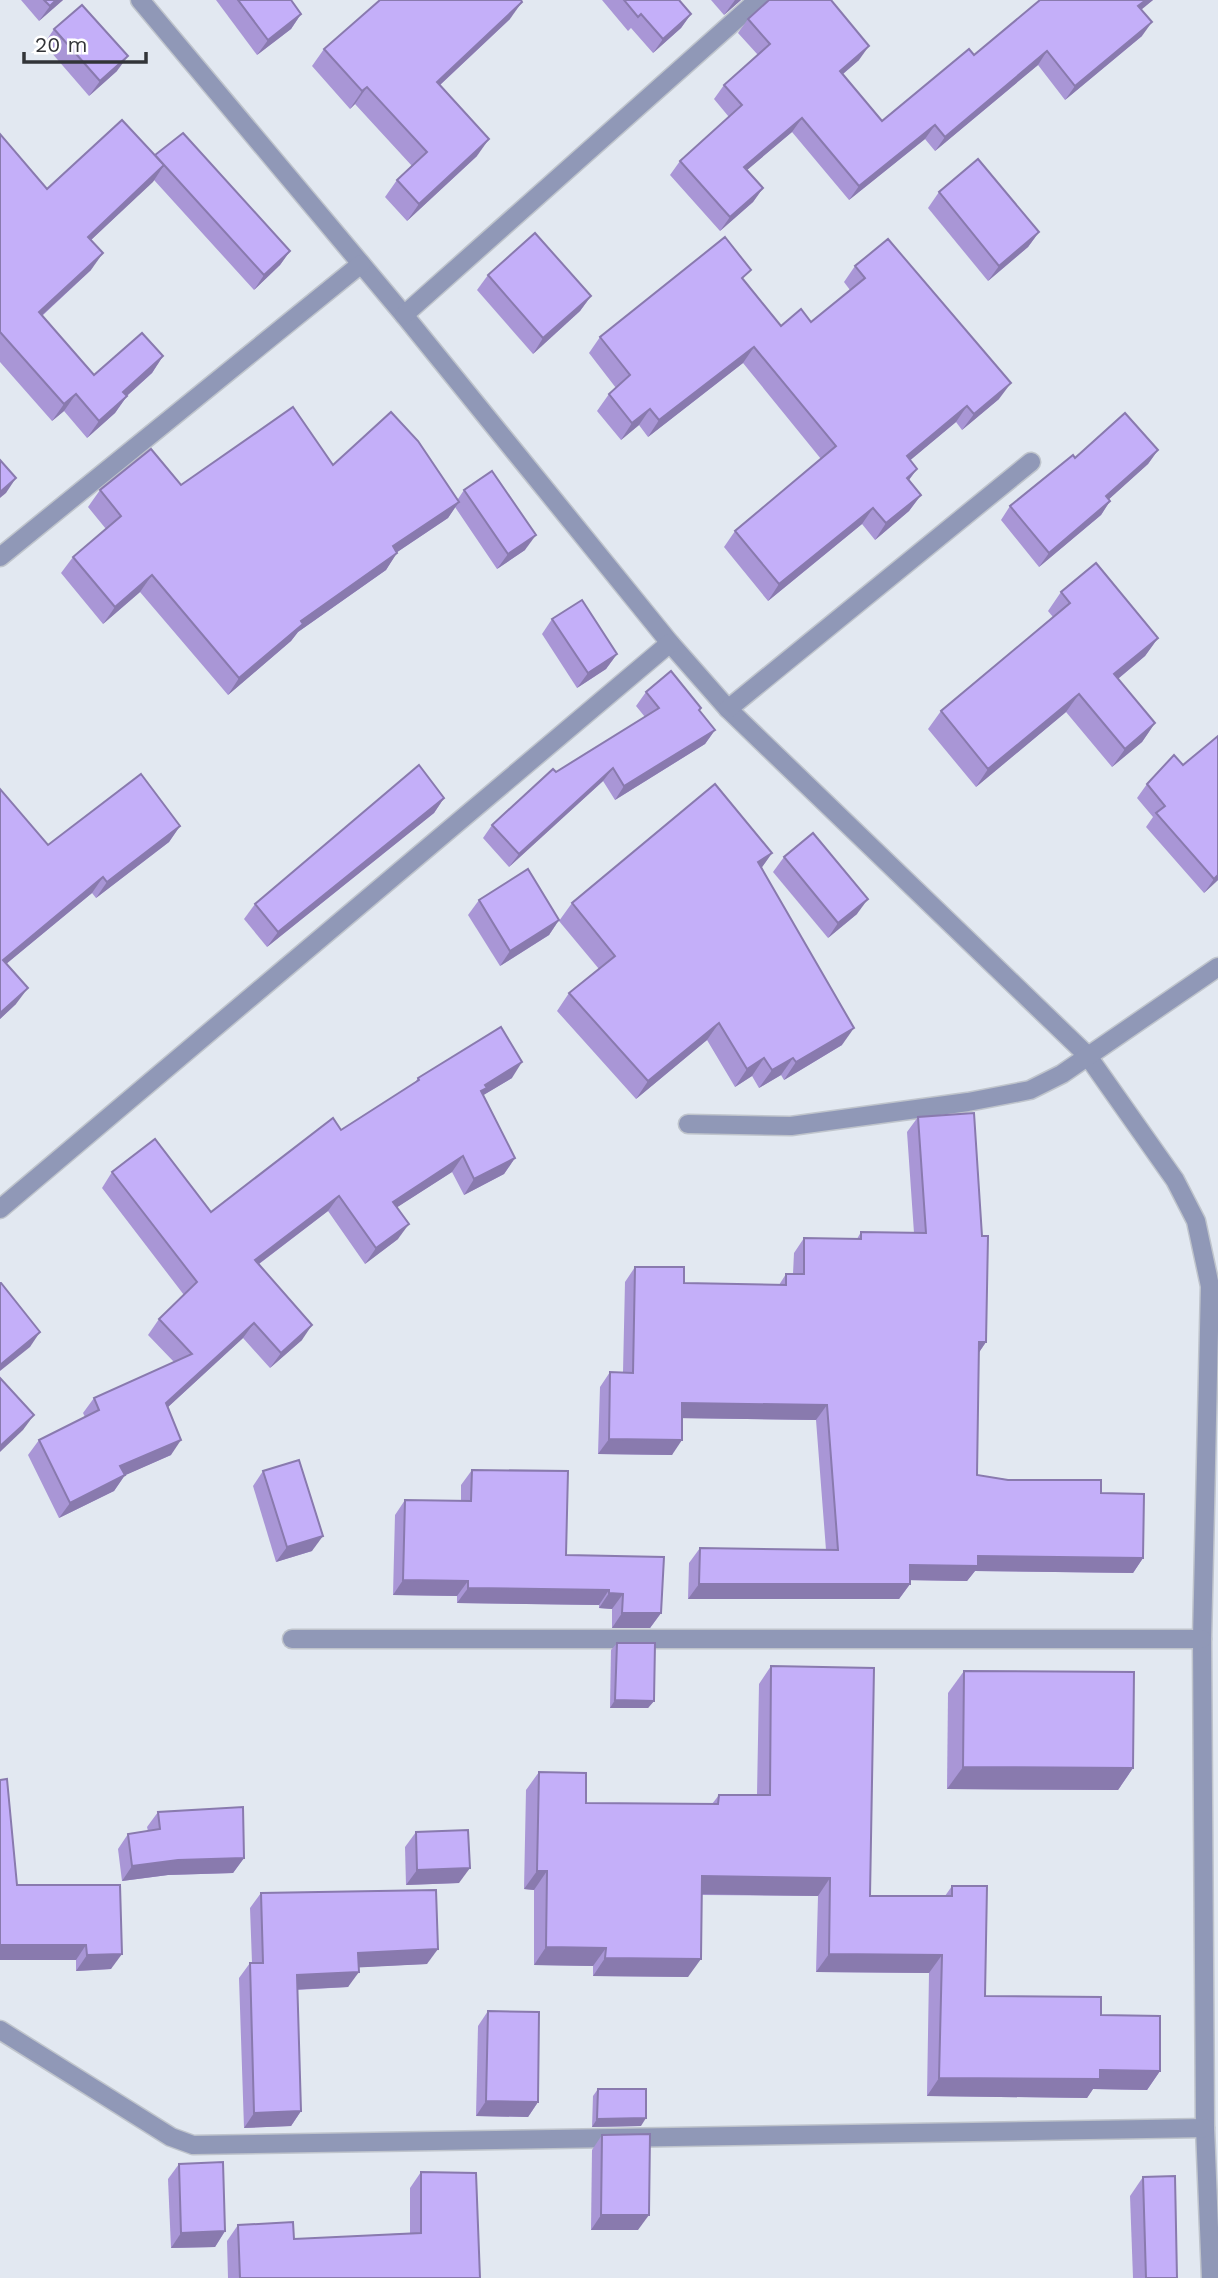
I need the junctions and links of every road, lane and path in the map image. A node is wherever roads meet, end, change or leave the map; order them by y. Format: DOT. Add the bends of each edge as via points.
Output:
graph roads {
  1 [pos="140,0"];
  2 [pos="758,0"];
  3 [pos="360,264"];
  4 [pos="404,315"];
  5 [pos="1031,462"];
  6 [pos="0,557"];
  7 [pos="670,643"];
  8 [pos="728,709"];
  9 [pos="1218,967"];
  10 [pos="1087,1055"];
  11 [pos="688,1125"];
  12 [pos="0,1209"];
  13 [pos="292,1639"];
  14 [pos="1202,1639"];
  15 [pos="1210,1922"];
  16 [pos="0,2030"];
  17 [pos="1205,2128"];
  18 [pos="1211,2278"];
  1 -- 3 [label="street"];
  2 -- 4 [label="street"];
  3 -- 4 [label="street"];
  3 -- 6 [label="street"];
  4 -- 7 [label="street"];
  5 -- 8 [label="street"];
  7 -- 8 [label="street"];
  7 -- 12 [label="street"];
  8 -- 10 [label="street"];
  9 -- 10 [label="street"];
  10 -- 11 [label="street" via="1030,1090 968,1102 791,1126"];
  10 -- 14 [label="street" via="1175,1180 1196,1221 1210,1286"];
  13 -- 14 [label="street"];
  14 -- 15 [label="street"];
  15 -- 17 [label="street"];
  16 -- 17 [label="street" via="192,2146"];
  17 -- 18 [label="street"];
}
